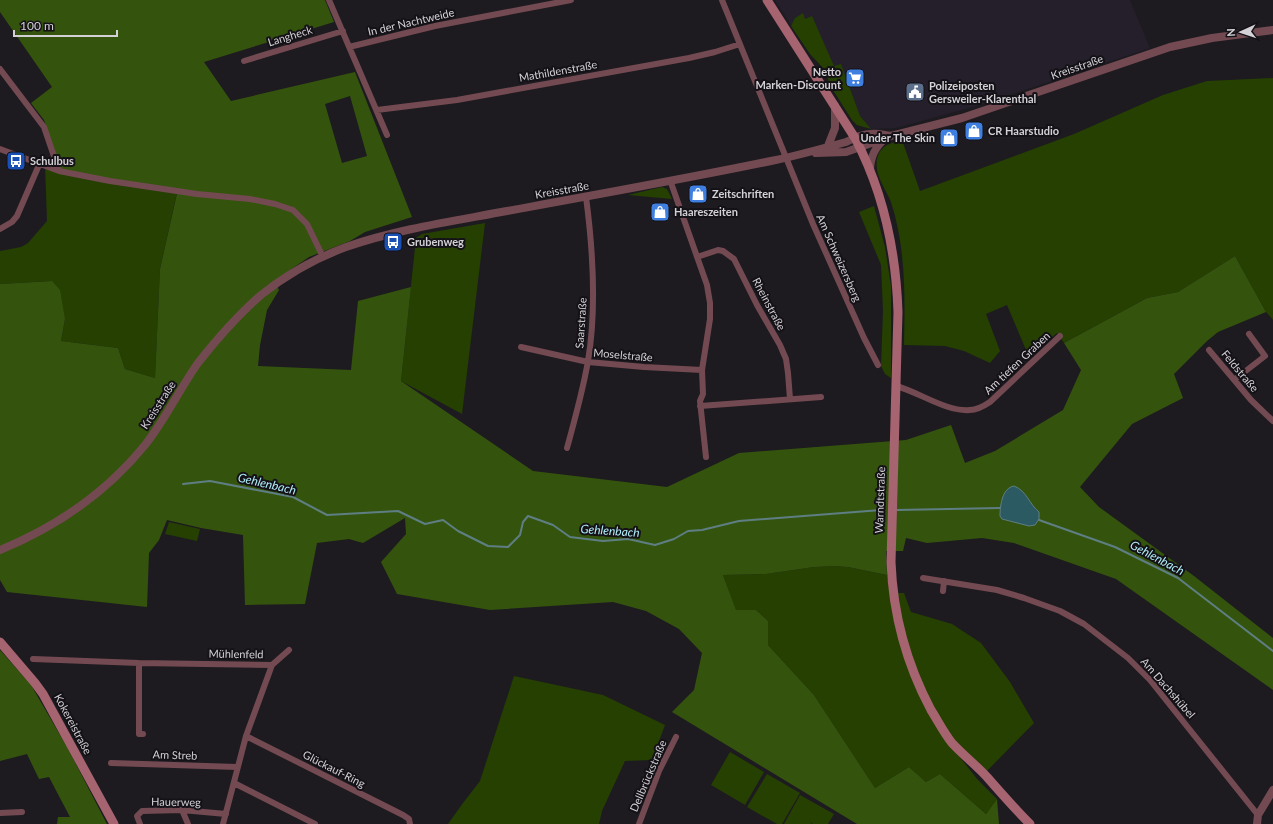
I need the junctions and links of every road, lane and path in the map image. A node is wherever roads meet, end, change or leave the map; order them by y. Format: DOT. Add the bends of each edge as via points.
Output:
graph roads {
  1 [pos="329,0"];
  2 [pos="571,0"];
  3 [pos="722,0"];
  4 [pos="767,0"];
  5 [pos="1273,30"];
  6 [pos="343,31"];
  7 [pos="740,44"];
  8 [pos="349,47"];
  9 [pos="244,61"];
  10 [pos="0,69"];
  11 [pos="835,106"];
  12 [pos="377,110"];
  13 [pos="387,136"];
  14 [pos="890,136"];
  15 [pos="855,138"];
  16 [pos="828,146"];
  17 [pos="859,147"];
  18 [pos="0,149"];
  19 [pos="807,153"];
  20 [pos="785,158"];
  21 [pos="39,164"];
  22 [pos="58,171"];
  23 [pos="870,171"];
  24 [pos="670,180"];
  25 [pos="586,197"];
  26 [pos="0,229"];
  27 [pos="323,257"];
  28 [pos="697,257"];
  29 [pos="1250,334"];
  30 [pos="1060,336"];
  31 [pos="521,347"];
  32 [pos="1209,350"];
  33 [pos="588,362"];
  34 [pos="878,365"];
  35 [pos="702,370"];
  36 [pos="1234,380"];
  37 [pos="896,386"];
  38 [pos="821,397"];
  39 [pos="790,399"];
  40 [pos="700,406"];
  41 [pos="1273,421"];
  42 [pos="568,448"];
  43 [pos="706,457"];
  44 [pos="0,550"];
  45 [pos="923,578"];
  46 [pos="944,581"];
  47 [pos="943,591"];
  48 [pos="0,642"];
  49 [pos="289,650"];
  50 [pos="32,659"];
  51 [pos="139,663"];
  52 [pos="272,665"];
  53 [pos="143,734"];
  54 [pos="246,736"];
  55 [pos="676,737"];
  56 [pos="111,763"];
  57 [pos="237,767"];
  58 [pos="234,783"];
  59 [pos="1273,790"];
  60 [pos="182,810"];
  61 [pos="22,812"];
  62 [pos="0,813"];
  63 [pos="226,814"];
  64 [pos="1258,815"];
  65 [pos="114,824"];
  66 [pos="140,824"];
  67 [pos="188,824"];
  68 [pos="223,824"];
  69 [pos="315,824"];
  70 [pos="410,824"];
  71 [pos="639,824"];
  72 [pos="1030,824"];
  73 [pos="1257,824"];
  1 -- 6 [label="street"];
  2 -- 8 [label="street, In der Nachtweide" via="435,26"];
  3 -- 7 [label="street, Am Schweizersberg"];
  4 -- 11 [label="main road, Warndtstraße"];
  5 -- 14 [label="street, Kreisstraße" via="1212,38 1170,47 962,118"];
  6 -- 8 [label="street"];
  6 -- 9 [label="street, Langheck"];
  7 -- 12 [label="street, Mathildenstraße" via="689,58 457,100"];
  7 -- 20 [label="street, Am Schweizersberg"];
  8 -- 12 [label="street"];
  10 -- 22 [label="street" via="44,127"];
  11 -- 15 [label="main road, Warndtstraße"];
  11 -- 16 [label="street" via="835,128"];
  12 -- 13 [label="street"];
  14 -- 15 [label="street, Kreisstraße" via="870,134"];
  14 -- 17 [label="street, Kreisstraße"];
  14 -- 23 [label="street" via="881,142 875,151"];
  15 -- 16 [label="street, Kreisstraße"];
  15 -- 17 [label="main road, Warndtstraße"];
  16 -- 19 [label="street, Kreisstraße"];
  17 -- 19 [label="street, Kreisstraße" via="846,152"];
  17 -- 23 [label="main road, Warndtstraße"];
  18 -- 21 [label="street"];
  19 -- 20 [label="street, Kreisstraße"];
  20 -- 24 [label="street, Kreisstraße"];
  20 -- 34 [label="street, Am Schweizersberg"];
  21 -- 22 [label="street"];
  21 -- 26 [label="street" via="17,216"];
  22 -- 27 [label="street" via="110,181 275,204 293,210 307,224"];
  23 -- 37 [label="main road, Warndtstraße" via="883,212 897,286"];
  24 -- 25 [label="street, Kreisstraße"];
  24 -- 28 [label="street"];
  25 -- 27 [label="street, Kreisstraße" via="384,236"];
  25 -- 33 [label="street, Saarstraße" via="593,299"];
  27 -- 44 [label="street, Kreisstraße" via="263,294 240,314 198,364 146,444 107,485 80,507 54,523"];
  28 -- 35 [label="street" via="707,285 710,303"];
  28 -- 39 [label="street, Rheinstraße" via="718,250 734,259 786,359"];
  29 -- 36 [label="street" via="1265,356"];
  30 -- 37 [label="street, Am tiefen Graben" via="990,402 981,407 970,410 950,408"];
  31 -- 33 [label="street, Moselstraße"];
  32 -- 36 [label="street, Feldstraße"];
  33 -- 35 [label="street, Moselstraße"];
  33 -- 42 [label="street, Saarstraße"];
  35 -- 40 [label="street" via="703,394"];
  36 -- 41 [label="street, Feldstraße"];
  37 -- 72 [label="main road, Warndtstraße" via="891,562 894,601 902,640 912,671 940,726 952,743"];
  38 -- 39 [label="street"];
  39 -- 40 [label="street"];
  40 -- 43 [label="street"];
  45 -- 46 [label="street, Am Dachshübel"];
  46 -- 47 [label="street"];
  46 -- 64 [label="street, Am Dachshübel" via="997,590 1060,611 1106,640 1150,680"];
  48 -- 65 [label="main road, Kokereistraße" via="43,694"];
  49 -- 52 [label="street"];
  50 -- 51 [label="street, Mühlenfeld"];
  51 -- 52 [label="street, Mühlenfeld"];
  51 -- 53 [label="street" via="139,734"];
  52 -- 54 [label="street, Mühlenfeld"];
  54 -- 57 [label="street, Mühlenfeld"];
  54 -- 70 [label="street, Glückauf-Ring" via="403,815 409,819"];
  55 -- 71 [label="street, Dellbrückstraße" via="659,771"];
  56 -- 57 [label="street, Am Streb"];
  57 -- 58 [label="street, Mühlenfeld"];
  58 -- 63 [label="street, Mühlenfeld"];
  58 -- 69 [label="street"];
  59 -- 64 [label="street"];
  60 -- 63 [label="street, Hauerweg"];
  60 -- 66 [label="street, Hauerweg" via="142,811 137,816"];
  60 -- 67 [label="street"];
  61 -- 62 [label="street"];
  63 -- 68 [label="street, Mühlenfeld"];
  64 -- 73 [label="street"];
}
